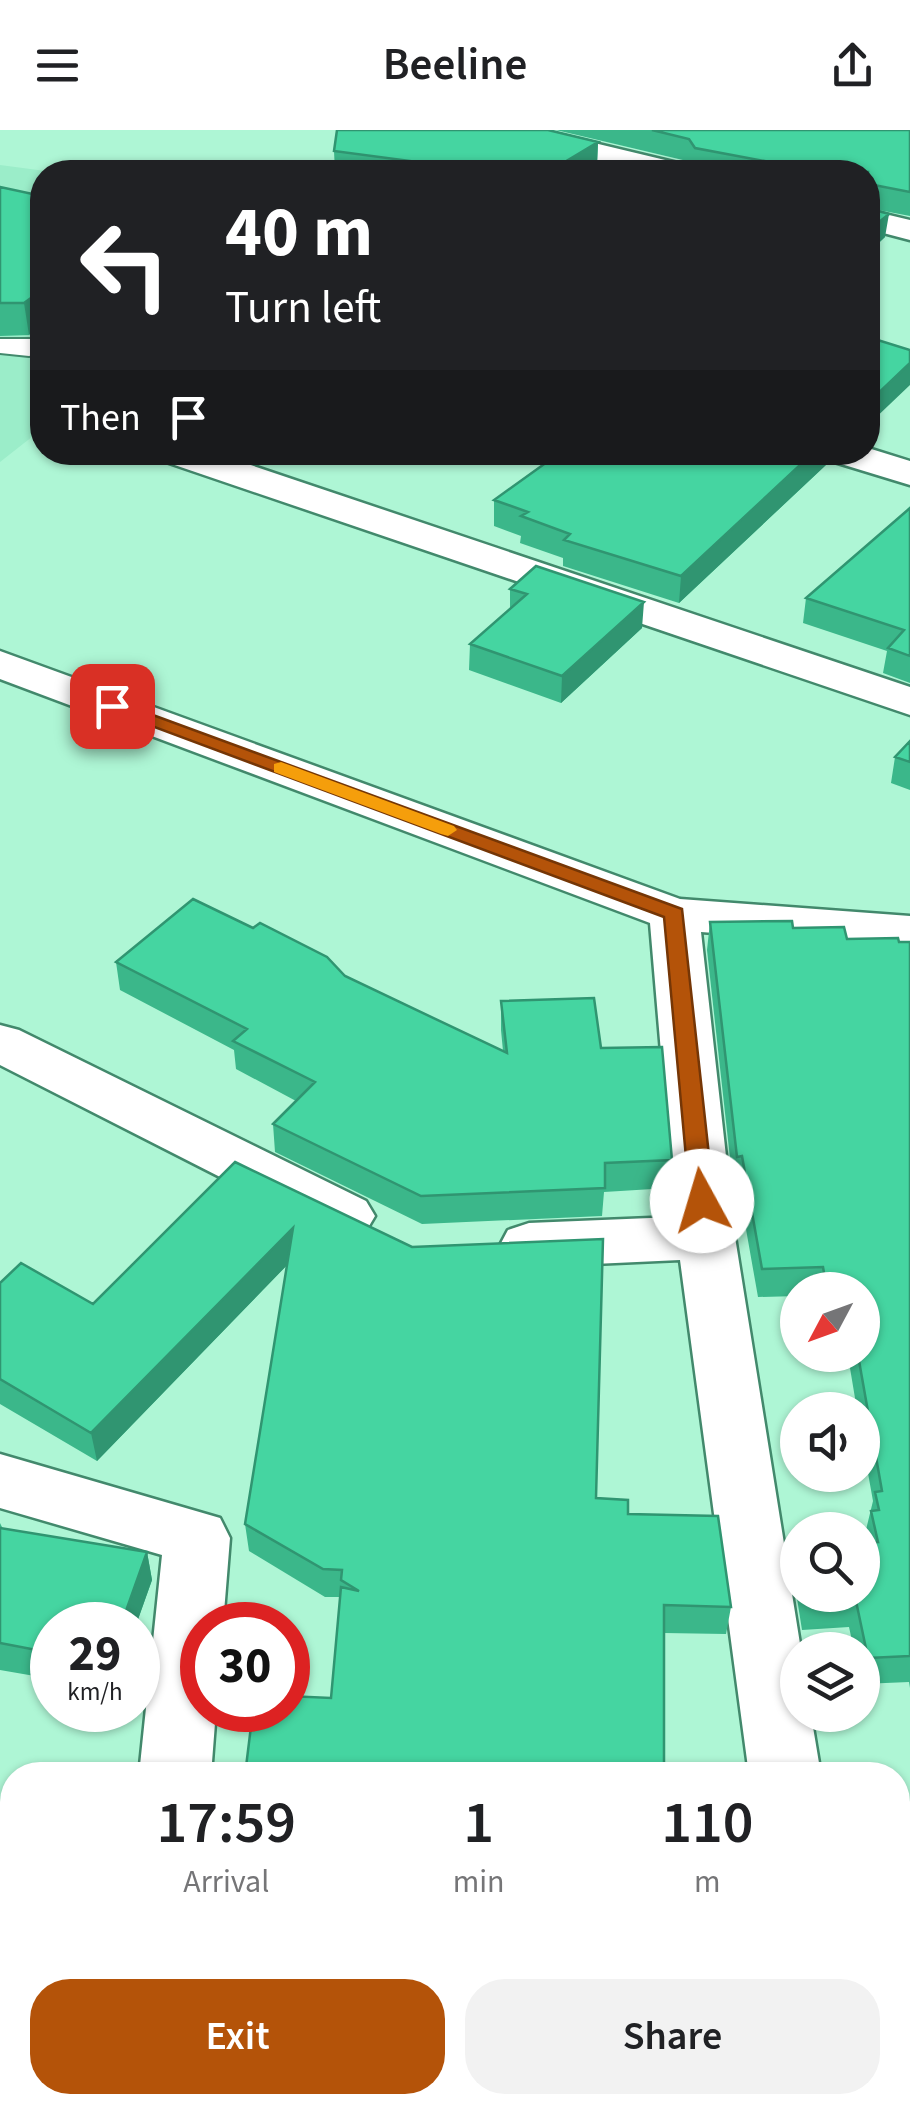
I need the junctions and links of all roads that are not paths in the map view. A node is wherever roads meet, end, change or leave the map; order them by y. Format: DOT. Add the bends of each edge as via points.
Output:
graph roads {
  1 [pos="502,130"];
  2 [pos="626,160"];
  3 [pos="880,223"];
  4 [pos="910,230"];
  5 [pos="880,464"];
  6 [pos="211,465"];
  7 [pos="910,474"];
  8 [pos="0,664"];
  9 [pos="910,702"];
  10 [pos="674,914"];
  11 [pos="910,932"];
  12 [pos="0,1043"];
  13 [pos="706,1237"];
  14 [pos="397,1242"];
  15 [pos="472,1248"];
  16 [pos="0,1481"];
  17 [pos="175,1762"];
  18 [pos="783,1762"];
  1 -- 2 [label="street"];
  3 -- 4 [label="street"];
  5 -- 7 [label="street"];
  6 -- 9 [label="street"];
  8 -- 10 [label="street"];
  10 -- 11 [label="street"];
  10 -- 13 [label="street"];
  12 -- 14 [label="street"];
  13 -- 15 [label="street"];
  13 -- 18 [label="street"];
  16 -- 17 [label="street" via="197,1538"];
}
